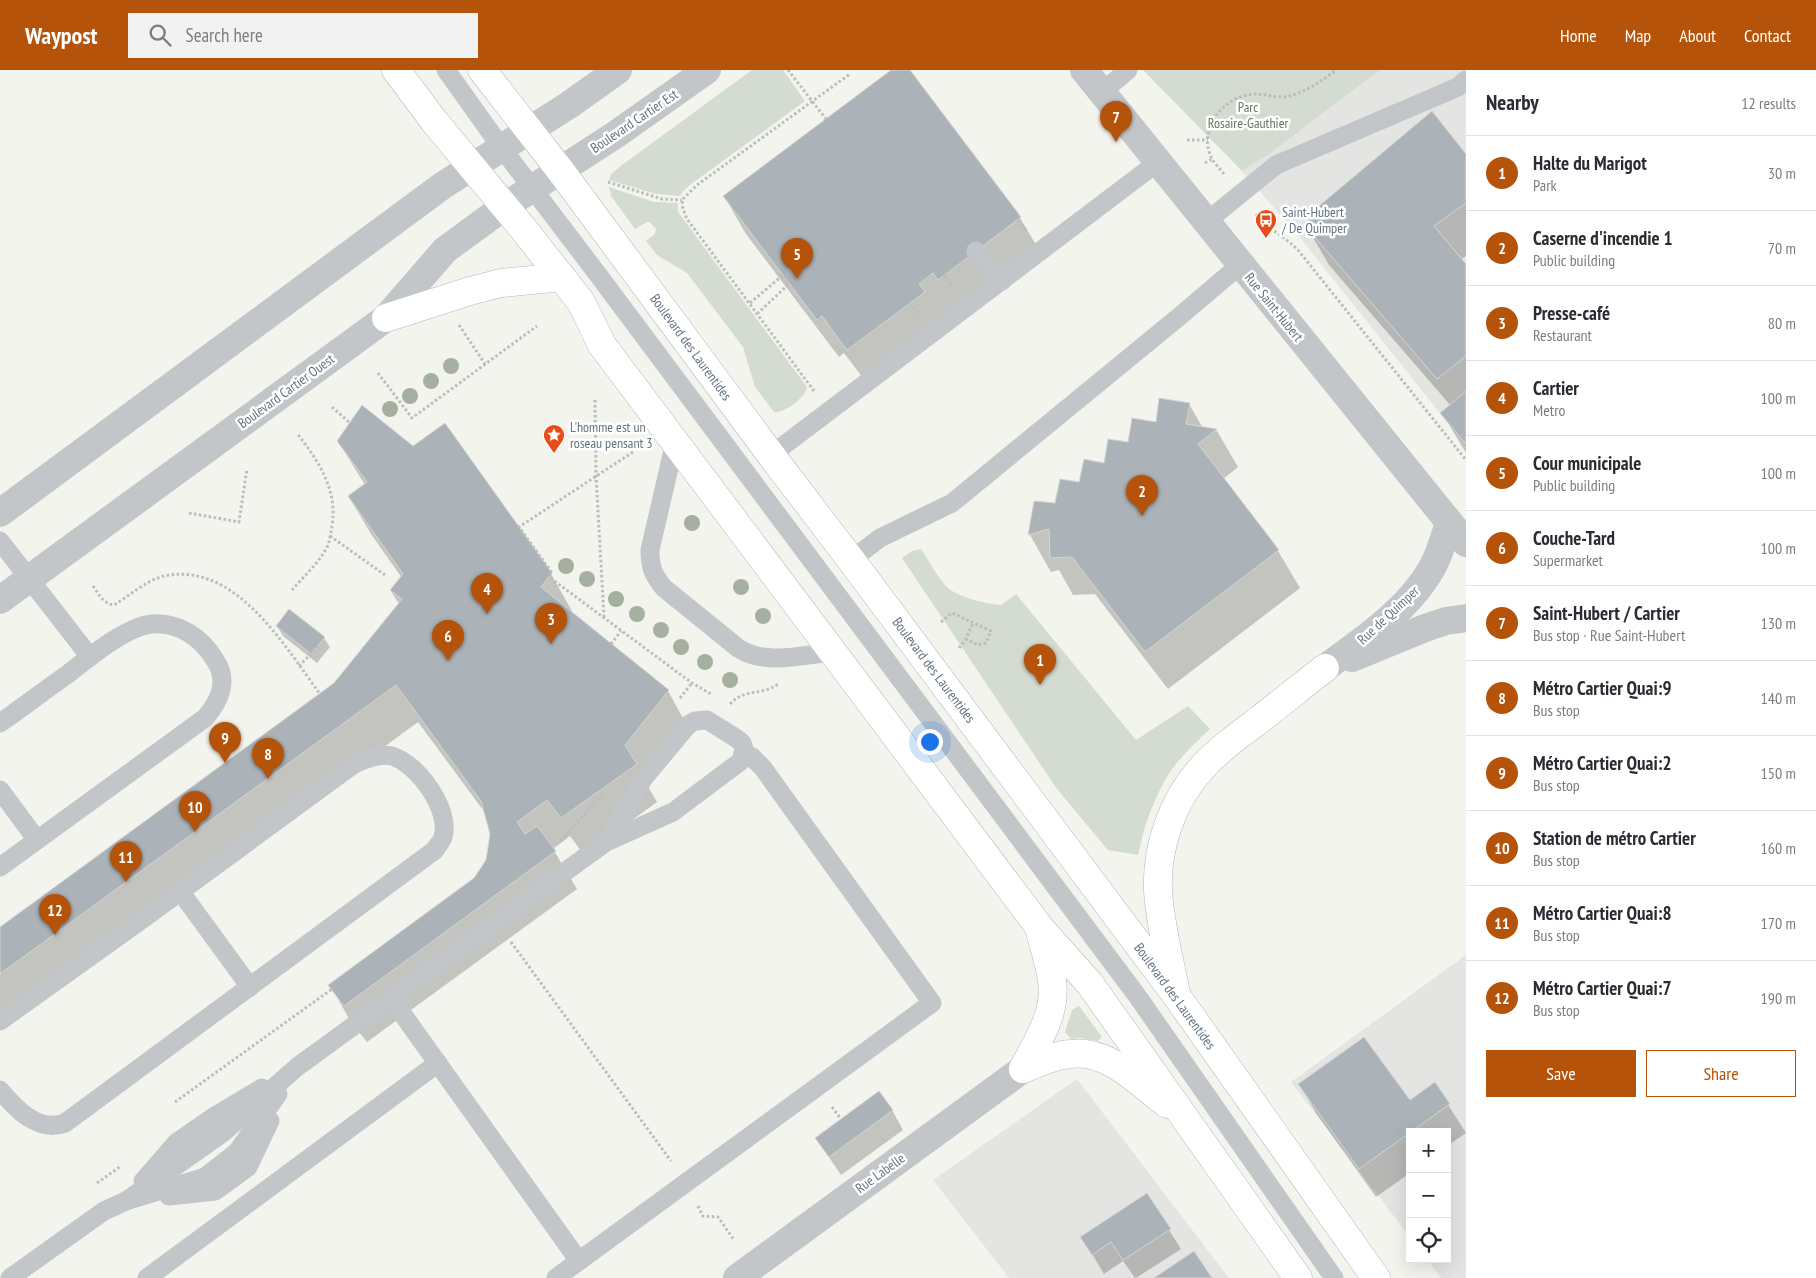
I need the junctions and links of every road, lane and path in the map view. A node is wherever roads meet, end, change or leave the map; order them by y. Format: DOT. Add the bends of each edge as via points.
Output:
graph roads {
  1 [pos="396,70"];
  2 [pos="446,70"];
  3 [pos="482,70"];
  4 [pos="618,70"];
  5 [pos="707,70"];
  6 [pos="788,70"];
  7 [pos="1084,70"];
  8 [pos="1128,70"];
  9 [pos="1336,70"];
  10 [pos="850,74"];
  11 [pos="1466,80"];
  12 [pos="1102,92"];
  13 [pos="813,101"];
  14 [pos="826,119"];
  15 [pos="529,130"];
  16 [pos="1187,140"];
  17 [pos="1208,140"];
  18 [pos="501,148"];
  19 [pos="1212,158"];
  20 [pos="1158,162"];
  21 [pos="1205,163"];
  22 [pos="472,166"];
  23 [pos="560,170"];
  24 [pos="1226,176"];
  25 [pos="604,180"];
  26 [pos="532,188"];
  27 [pos="682,200"];
  28 [pos="505,206"];
  29 [pos="1018,220"];
  30 [pos="1206,222"];
  31 [pos="1265,225"];
  32 [pos="1027,232"];
  33 [pos="976,251"];
  34 [pos="1240,265"];
  35 [pos="944,275"];
  36 [pos="599,276"];
  37 [pos="562,277"];
  38 [pos="1002,281"];
  39 [pos="953,288"];
  40 [pos="750,303"];
  41 [pos="911,303"];
  42 [pos="758,313"];
  43 [pos="919,314"];
  44 [pos="386,318"];
  45 [pos="458,325"];
  46 [pos="537,326"];
  47 [pos="485,364"];
  48 [pos="378,373"];
  49 [pos="815,392"];
  50 [pos="595,400"];
  51 [pos="332,407"];
  52 [pos="350,423"];
  53 [pos="297,433"];
  54 [pos="675,442"];
  55 [pos="633,452"];
  56 [pos="771,455"];
  57 [pos="1466,460"];
  58 [pos="247,470"];
  59 [pos="596,476"];
  60 [pos="0,513"];
  61 [pos="189,513"];
  62 [pos="1458,533"];
  63 [pos="330,536"];
  64 [pos="0,541"];
  65 [pos="851,560"];
  66 [pos="385,575"];
  67 [pos="30,579"];
  68 [pos="93,586"];
  69 [pos="292,590"];
  70 [pos="0,600"];
  71 [pos="604,617"];
  72 [pos="1466,618"];
  73 [pos="941,622"];
  74 [pos="973,623"];
  75 [pos="622,630"];
  76 [pos="966,639"];
  77 [pos="611,644"];
  78 [pos="318,647"];
  79 [pos="959,648"];
  80 [pos="833,652"];
  81 [pos="90,657"];
  82 [pos="299,666"];
  83 [pos="1325,668"];
  84 [pos="786,680"];
  85 [pos="320,694"];
  86 [pos="713,695"];
  87 [pos="728,707"];
  88 [pos="0,723"];
  89 [pos="744,754"];
  90 [pos="606,788"];
  91 [pos="0,790"];
  92 [pos="37,840"];
  93 [pos="560,842"];
  94 [pos="606,842"];
  95 [pos="0,867"];
  96 [pos="180,891"];
  97 [pos="1040,928"];
  98 [pos="507,937"];
  99 [pos="250,987"];
  100 [pos="332,989"];
  101 [pos="1176,995"];
  102 [pos="391,998"];
  103 [pos="0,1021"];
  104 [pos="438,1063"];
  105 [pos="297,1067"];
  106 [pos="1023,1069"];
  107 [pos="0,1090"];
  108 [pos="176,1102"];
  109 [pos="1188,1120"];
  110 [pos="672,1162"];
  111 [pos="126,1201"];
  112 [pos="698,1209"];
  113 [pos="734,1240"];
  114 [pos="579,1261"];
  115 [pos="10,1278"];
  116 [pos="147,1278"];
  117 [pos="556,1278"];
  118 [pos="737,1278"];
  119 [pos="1298,1278"];
  120 [pos="1334,1278"];
  121 [pos="1376,1278"];
  1 -- 22 [label="main road"];
  2 -- 18 [label="lane"];
  3 -- 15 [label="main road, Boulevard des Laurentides"];
  4 -- 15 [label="street"];
  5 -- 23 [label="street, Boulevard Cartier Est"];
  6 -- 13 [label="path"];
  7 -- 12 [label="street, Rue Saint-Hubert"];
  8 -- 12 [label="lane"];
  9 -- 17 [label="path" via="1312,87 1290,96 1281,98 1255,94 1231,101 1214,117"];
  10 -- 13 [label="path"];
  11 -- 30 [label="lane" via="1458,87 1276,165"];
  12 -- 20 [label="street, Rue Saint-Hubert"];
  13 -- 14 [label="path"];
  13 -- 27 [label="path" via="697,185"];
  15 -- 18 [label="street"];
  15 -- 23 [label="main road, Boulevard des Laurentides"];
  16 -- 17 [label="path"];
  17 -- 19 [label="path"];
  18 -- 22 [label="street"];
  18 -- 26 [label="lane"];
  19 -- 21 [label="path"];
  19 -- 24 [label="path"];
  20 -- 30 [label="street, Rue Saint-Hubert"];
  20 -- 38 [label="lane"];
  22 -- 28 [label="main road"];
  22 -- 60 [label="street"];
  23 -- 26 [label="street, Boulevard Cartier Ouest"];
  23 -- 56 [label="main road, Boulevard des Laurentides"];
  25 -- 27 [label="path" via="662,198"];
  26 -- 28 [label="street, Boulevard Cartier Ouest"];
  26 -- 36 [label="lane"];
  27 -- 40 [label="path" via="687,219"];
  28 -- 37 [label="main road"];
  28 -- 44 [label="street, Boulevard Cartier Ouest" via="445,250"];
  29 -- 32 [label="path"];
  30 -- 34 [label="street, Rue Saint-Hubert"];
  31 -- 57 [label="path" via="1298,250"];
  33 -- 38 [label="lane"];
  34 -- 62 [label="street, Rue Saint-Hubert"];
  34 -- 65 [label="lane" via="952,503 880,538"];
  35 -- 39 [label="path"];
  36 -- 37 [label="lane"];
  36 -- 120 [label="lane" via="1138,997"];
  37 -- 44 [label="main road" via="493,285"];
  37 -- 54 [label="main road" via="581,302 602,345"];
  38 -- 56 [label="lane"];
  40 -- 42 [label="path"];
  40 -- 42 [label="path" via="783,275 789,284"];
  41 -- 43 [label="path"];
  42 -- 49 [label="path"];
  44 -- 67 [label="street, Boulevard Cartier Ouest"];
  45 -- 47 [label="path"];
  46 -- 47 [label="path"];
  47 -- 48 [label="path" via="412,418"];
  50 -- 59 [label="path"];
  51 -- 52 [label="path"];
  53 -- 63 [label="path" via="317,460 330,486 333,517"];
  54 -- 80 [label="main road"];
  54 -- 80 [label="lane" via="650,550 650,565 656,578 738,648 751,655 773,658"];
  55 -- 59 [label="path"];
  56 -- 65 [label="main road, Boulevard des Laurentides"];
  58 -- 61 [label="path" via="239,522"];
  59 -- 71 [label="path"];
  59 -- 71 [label="path" via="519,527 552,573 549,577"];
  62 -- 83 [label="street, Rue de Quimper" via="1419,587 1385,621"];
  63 -- 66 [label="path"];
  63 -- 69 [label="path" via="328,545"];
  64 -- 67 [label="lane"];
  65 -- 101 [label="main road, Boulevard des Laurentides"];
  67 -- 70 [label="street, Boulevard Cartier Ouest"];
  67 -- 81 [label="lane"];
  68 -- 82 [label="path" via="102,599 114,605 162,576 210,579 245,602 263,619"];
  71 -- 75 [label="path"];
  72 -- 83 [label="street" via="1425,628"];
  73 -- 74 [label="path" via="952,613"];
  74 -- 76 [label="path"];
  74 -- 76 [label="path" via="991,631 986,642 978,645"];
  75 -- 77 [label="path"];
  75 -- 86 [label="path"];
  76 -- 79 [label="path"];
  78 -- 82 [label="path"];
  80 -- 97 [label="main road"];
  81 -- 88 [label="lane"];
  81 -- 92 [label="lane" via="139,627 151,624 187,631 210,651 222,672 218,700 205,718"];
  82 -- 85 [label="path"];
  83 -- 101 [label="main road" via="1215,755 1194,777 1174,810 1161,851 1158,889 1159,910"];
  84 -- 87 [label="path" via="769,690 737,697"];
  89 -- 94 [label="lane" via="736,766 673,812"];
  89 -- 94 [label="lane" via="742,743 714,722 702,719 688,725 643,779"];
  89 -- 114 [label="lane" via="763,768 932,1004"];
  90 -- 93 [label="path"];
  91 -- 92 [label="lane"];
  92 -- 95 [label="lane"];
  94 -- 102 [label="lane"];
  96 -- 99 [label="lane"];
  96 -- 99 [label="lane" via="365,759 390,756 400,760 429,788 444,818 443,838 434,850"];
  96 -- 103 [label="lane"];
  97 -- 106 [label="main road" via="1052,981 1052,1004 1045,1027"];
  97 -- 109 [label="main road" via="1090,984"];
  98 -- 110 [label="path"];
  99 -- 107 [label="lane" via="56,1127 29,1118 14,1107"];
  100 -- 108 [label="path"];
  101 -- 121 [label="main road, Boulevard des Laurentides"];
  102 -- 104 [label="lane"];
  102 -- 105 [label="lane"];
  104 -- 114 [label="lane"];
  104 -- 116 [label="lane"];
  105 -- 111 [label="lane" via="224,1132"];
  105 -- 111 [label="lane" via="248,1167 215,1191"];
  106 -- 109 [label="main road" via="1062,1055 1096,1055 1118,1067"];
  106 -- 118 [label="street, Rue Labelle"];
  109 -- 119 [label="main road"];
  111 -- 115 [label="lane" via="104,1211"];
  112 -- 113 [label="path" via="703,1216 718,1217"];
  114 -- 117 [label="lane"];
}
